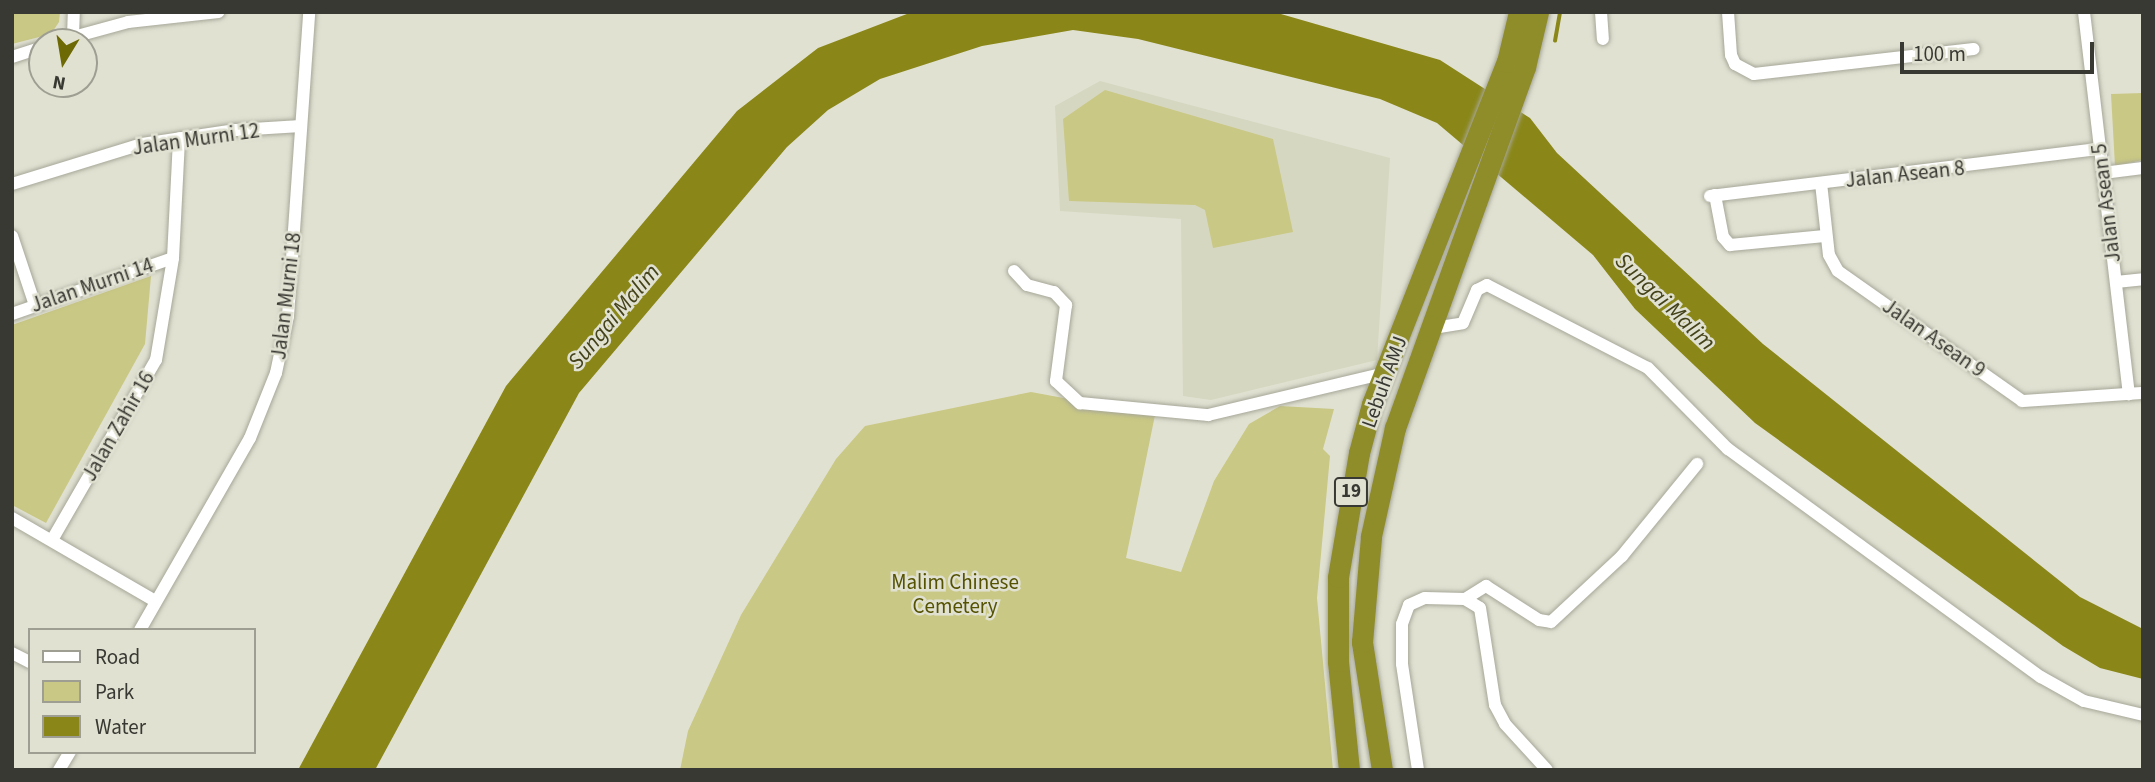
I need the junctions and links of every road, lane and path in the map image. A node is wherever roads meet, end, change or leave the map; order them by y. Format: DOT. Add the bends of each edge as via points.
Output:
graph roads {
  1 [pos="218,12"];
  2 [pos="309,12"];
  3 [pos="1520,12"];
  4 [pos="1538,12"];
  5 [pos="1601,12"];
  6 [pos="1728,12"];
  7 [pos="2084,12"];
  8 [pos="188,13"];
  9 [pos="98,30"];
  10 [pos="1603,39"];
  11 [pos="1974,49"];
  12 [pos="1516,64"];
  13 [pos="301,126"];
  14 [pos="179,138"];
  15 [pos="2100,149"];
  16 [pos="2143,168"];
  17 [pos="2103,173"];
  18 [pos="1821,183"];
  19 [pos="12,184"];
  20 [pos="12,236"];
  21 [pos="1825,236"];
  22 [pos="173,258"];
  23 [pos="1014,271"];
  24 [pos="2143,279"];
  25 [pos="2116,282"];
  26 [pos="35,304"];
  27 [pos="12,314"];
  28 [pos="1433,328"];
  29 [pos="1386,373"];
  30 [pos="2143,393"];
  31 [pos="2126,395"];
  32 [pos="1697,464"];
  33 [pos="12,518"];
  34 [pos="52,540"];
  35 [pos="1465,599"];
  36 [pos="155,601"];
  37 [pos="141,628"];
  38 [pos="12,653"];
  39 [pos="28,661"];
  40 [pos="2143,715"];
  41 [pos="69,754"];
  42 [pos="59,770"];
  43 [pos="1349,770"];
  44 [pos="1382,770"];
  45 [pos="1418,770"];
  46 [pos="1547,770"];
  1 -- 8 [label="street"];
  2 -- 13 [label="street, Jalan Murni 18"];
  3 -- 12 [label="highway, Lebuh AMJ / 19"];
  4 -- 12 [label="highway, Lebuh AMJ / 19"];
  5 -- 10 [label="street"];
  6 -- 11 [label="street" via="1735,64 1761,75"];
  7 -- 15 [label="street, Jalan Asean 5"];
  8 -- 9 [label="street"];
  12 -- 28 [label="highway, Lebuh AMJ / 19" via="1467,235"];
  12 -- 29 [label="highway, Lebuh AMJ / 19"];
  13 -- 14 [label="street, Jalan Murni 12"];
  13 -- 36 [label="street, Jalan Murni 18" via="288,316 269,399"];
  14 -- 19 [label="street, Jalan Murni 12" via="142,144"];
  14 -- 22 [label="street, Jalan Zahir 16"];
  15 -- 17 [label="street, Jalan Asean 5"];
  15 -- 18 [label="street, Jalan Asean 8"];
  16 -- 17 [label="street"];
  17 -- 25 [label="street, Jalan Asean 5"];
  18 -- 21 [label="street, Jalan Asean 9"];
  18 -- 21 [label="street, Jalan Asean 8" via="1713,195 1730,246"];
  20 -- 26 [label="street"];
  21 -- 31 [label="street, Jalan Asean 9" via="1831,261 1839,271 2022,401"];
  22 -- 26 [label="street, Jalan Murni 14"];
  22 -- 34 [label="street, Jalan Zahir 16" via="156,360"];
  23 -- 29 [label="street" via="1027,285 1054,292 1066,305 1056,381 1080,403 1164,414 1224,414"];
  24 -- 25 [label="street"];
  25 -- 31 [label="street, Jalan Asean 5"];
  26 -- 27 [label="street, Jalan Murni 14"];
  28 -- 40 [label="street" via="1463,323 1477,290 1487,285 1648,368 1728,449 2041,677 2084,701"];
  28 -- 44 [label="highway, Lebuh AMJ / 19" via="1395,428 1365,566 1362,642"];
  29 -- 43 [label="highway, Lebuh AMJ / 19" via="1359,453 1338,577 1338,661"];
  30 -- 31 [label="street, Jalan Asean 9"];
  32 -- 35 [label="street" via="1622,556 1557,618 1539,620 1486,586"];
  33 -- 34 [label="street"];
  34 -- 36 [label="street"];
  35 -- 45 [label="street" via="1416,599 1404,613 1402,664"];
  35 -- 46 [label="street" via="1480,608 1495,705 1505,724"];
  36 -- 37 [label="street, Jalan Murni 18"];
  38 -- 39 [label="street"];
  41 -- 42 [label="street"];
}
